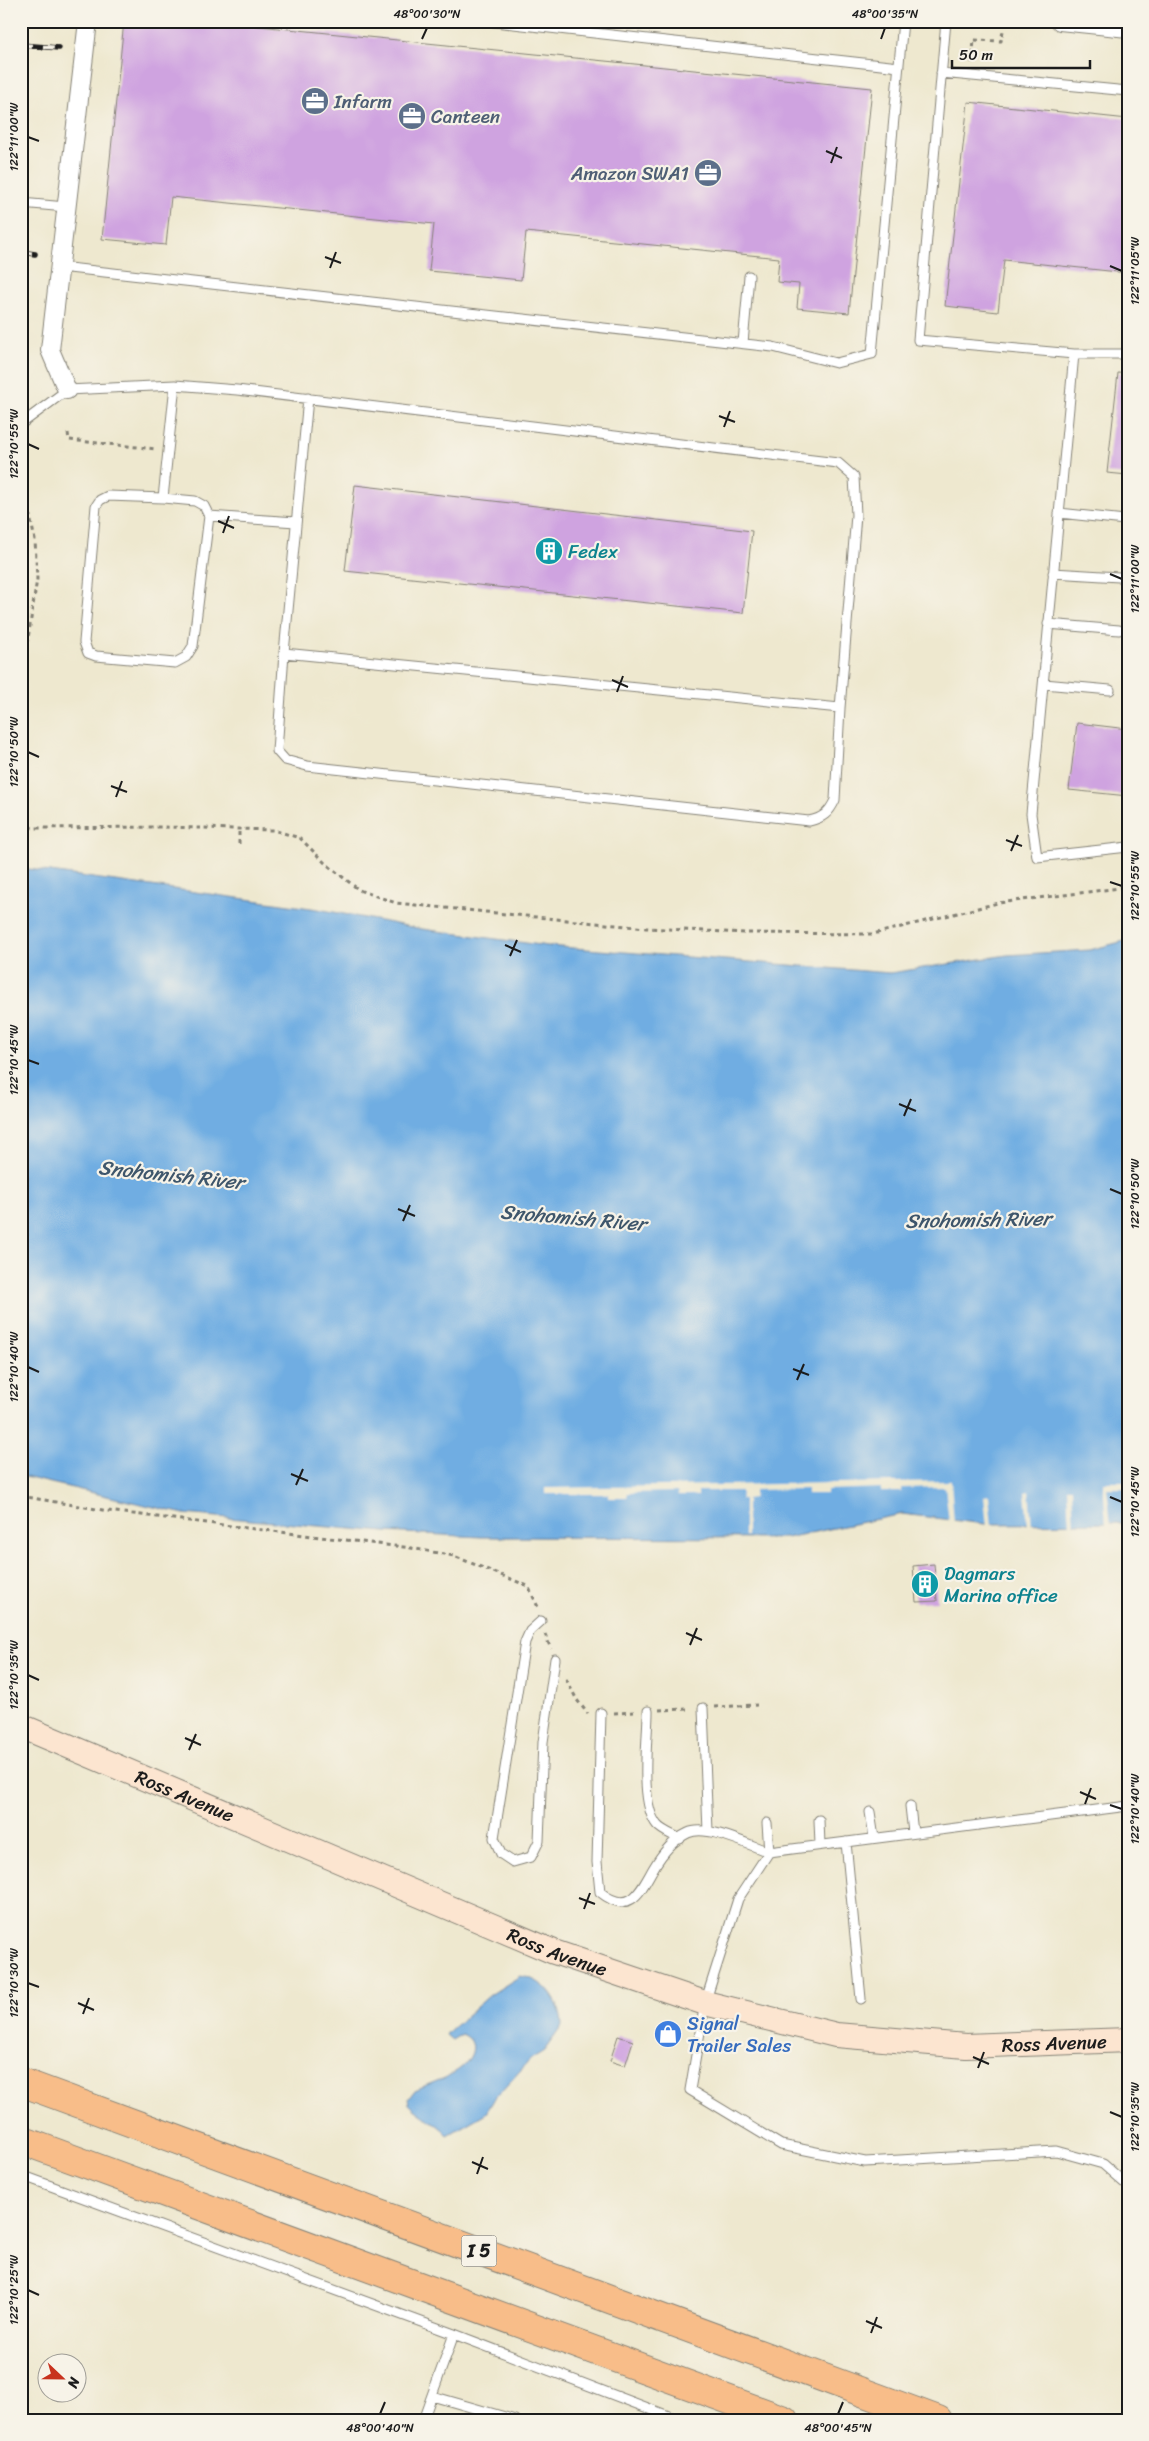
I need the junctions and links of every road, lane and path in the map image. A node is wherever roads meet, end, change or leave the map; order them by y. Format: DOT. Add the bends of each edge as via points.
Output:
graph roads {
  1 [pos="88,21"];
  2 [pos="486,21"];
  3 [pos="903,21"];
  4 [pos="946,21"];
  5 [pos="1060,21"];
  6 [pos="1128,28"];
  7 [pos="1003,31"];
  8 [pos="972,63"];
  9 [pos="899,67"];
  10 [pos="941,73"];
  11 [pos="1128,91"];
  12 [pos="21,203"];
  13 [pos="66,207"];
  14 [pos="60,267"];
  15 [pos="749,276"];
  16 [pos="744,343"];
  17 [pos="1074,354"];
  18 [pos="1128,354"];
  19 [pos="175,385"];
  20 [pos="67,390"];
  21 [pos="308,398"];
  22 [pos="21,424"];
  23 [pos="68,433"];
  24 [pos="169,450"];
  25 [pos="21,474"];
  26 [pos="164,498"];
  27 [pos="1059,513"];
  28 [pos="208,516"];
  29 [pos="1125,520"];
  30 [pos="296,522"];
  31 [pos="1053,573"];
  32 [pos="1119,577"];
  33 [pos="1048,624"];
  34 [pos="1119,630"];
  35 [pos="284,653"];
  36 [pos="1044,684"];
  37 [pos="21,685"];
  38 [pos="1110,690"];
  39 [pos="840,708"];
  40 [pos="21,825"];
  41 [pos="239,829"];
  42 [pos="239,844"];
  43 [pos="1128,847"];
  44 [pos="1128,887"];
  45 [pos="21,1496"];
  46 [pos="541,1621"];
  47 [pos="555,1659"];
  48 [pos="758,1705"];
  49 [pos="703,1708"];
  50 [pos="648,1711"];
  51 [pos="601,1713"];
  52 [pos="21,1726"];
  53 [pos="910,1806"];
  54 [pos="1128,1806"];
  55 [pos="870,1812"];
  56 [pos="819,1820"];
  57 [pos="767,1823"];
  58 [pos="708,1831"];
  59 [pos="913,1833"];
  60 [pos="874,1838"];
  61 [pos="680,1839"];
  62 [pos="846,1842"];
  63 [pos="820,1845"];
  64 [pos="769,1852"];
  65 [pos="861,1999"];
  66 [pos="705,2003"];
  67 [pos="1128,2040"];
  68 [pos="21,2082"];
  69 [pos="21,2140"];
  70 [pos="21,2175"];
  71 [pos="1128,2186"];
  72 [pos="454,2334"];
  73 [pos="432,2396"];
  74 [pos="423,2420"];
  75 [pos="515,2420"];
  76 [pos="679,2420"];
  77 [pos="784,2420"];
  78 [pos="938,2420"];
  1 -- 13 [label="street"];
  2 -- 9 [label="lane"];
  3 -- 9 [label="lane"];
  4 -- 10 [label="lane"];
  5 -- 6 [label="street"];
  7 -- 8 [label="path" via="1001,41 974,40"];
  9 -- 16 [label="lane" via="872,354 836,364 774,347"];
  10 -- 11 [label="lane"];
  10 -- 17 [label="lane" via="918,340"];
  12 -- 13 [label="lane"];
  13 -- 14 [label="street"];
  14 -- 16 [label="lane"];
  14 -- 20 [label="street" via="50,350"];
  15 -- 16 [label="lane"];
  17 -- 18 [label="lane"];
  17 -- 27 [label="lane"];
  19 -- 20 [label="lane"];
  19 -- 21 [label="lane"];
  19 -- 24 [label="lane"];
  20 -- 22 [label="lane"];
  21 -- 30 [label="lane"];
  21 -- 39 [label="lane" via="838,463 854,477 856,515"];
  23 -- 24 [label="path" via="69,440"];
  24 -- 26 [label="lane"];
  25 -- 37 [label="path" via="35,540 37,580"];
  26 -- 28 [label="lane" via="195,501 204,506"];
  26 -- 28 [label="lane" via="108,496 96,506 84,642 88,653 175,664 186,657 192,646"];
  27 -- 29 [label="lane"];
  27 -- 31 [label="lane"];
  28 -- 30 [label="lane"];
  30 -- 35 [label="lane"];
  31 -- 32 [label="lane"];
  31 -- 33 [label="lane"];
  33 -- 34 [label="lane"];
  33 -- 36 [label="lane"];
  35 -- 39 [label="lane"];
  35 -- 39 [label="lane" via="277,751 285,760 307,766 809,821 822,818 835,800"];
  36 -- 38 [label="lane"];
  36 -- 43 [label="lane" via="1031,814 1037,857"];
  40 -- 41 [label="path" via="33,828"];
  41 -- 42 [label="path"];
  41 -- 44 [label="path" via="273,830 300,838 324,863 359,890 396,903 646,928 873,934 998,904"];
  45 -- 46 [label="path" via="108,1511 282,1531 454,1556 528,1586"];
  46 -- 47 [label="path"];
  46 -- 47 [label="lane" via="530,1631 525,1642 494,1838 501,1854 513,1862 530,1856 539,1841 543,1742"];
  47 -- 51 [label="path" via="588,1714"];
  48 -- 49 [label="path"];
  49 -- 50 [label="path"];
  49 -- 58 [label="lane"];
  50 -- 51 [label="path"];
  50 -- 61 [label="lane" via="649,1810 657,1825"];
  51 -- 61 [label="lane" via="597,1862 600,1892 610,1901 625,1902 634,1897 646,1886 668,1848"];
  52 -- 66 [label="street, Ross Avenue" via="554,1952"];
  53 -- 59 [label="lane"];
  54 -- 59 [label="lane"];
  55 -- 60 [label="lane"];
  56 -- 63 [label="lane"];
  57 -- 64 [label="lane"];
  58 -- 61 [label="lane" via="688,1832"];
  58 -- 64 [label="lane"];
  59 -- 60 [label="lane"];
  60 -- 62 [label="lane"];
  62 -- 63 [label="lane"];
  62 -- 65 [label="lane"];
  63 -- 64 [label="lane"];
  64 -- 66 [label="lane" via="738,1899"];
  66 -- 67 [label="street, Ross Avenue" via="836,2035 966,2046"];
  66 -- 71 [label="lane" via="690,2090 781,2145 864,2162 1056,2152 1103,2164"];
  68 -- 78 [label="highway, I 5"];
  69 -- 77 [label="highway"];
  70 -- 72 [label="lane"];
  72 -- 73 [label="lane"];
  72 -- 76 [label="lane"];
  73 -- 74 [label="lane"];
  73 -- 75 [label="lane"];
}
